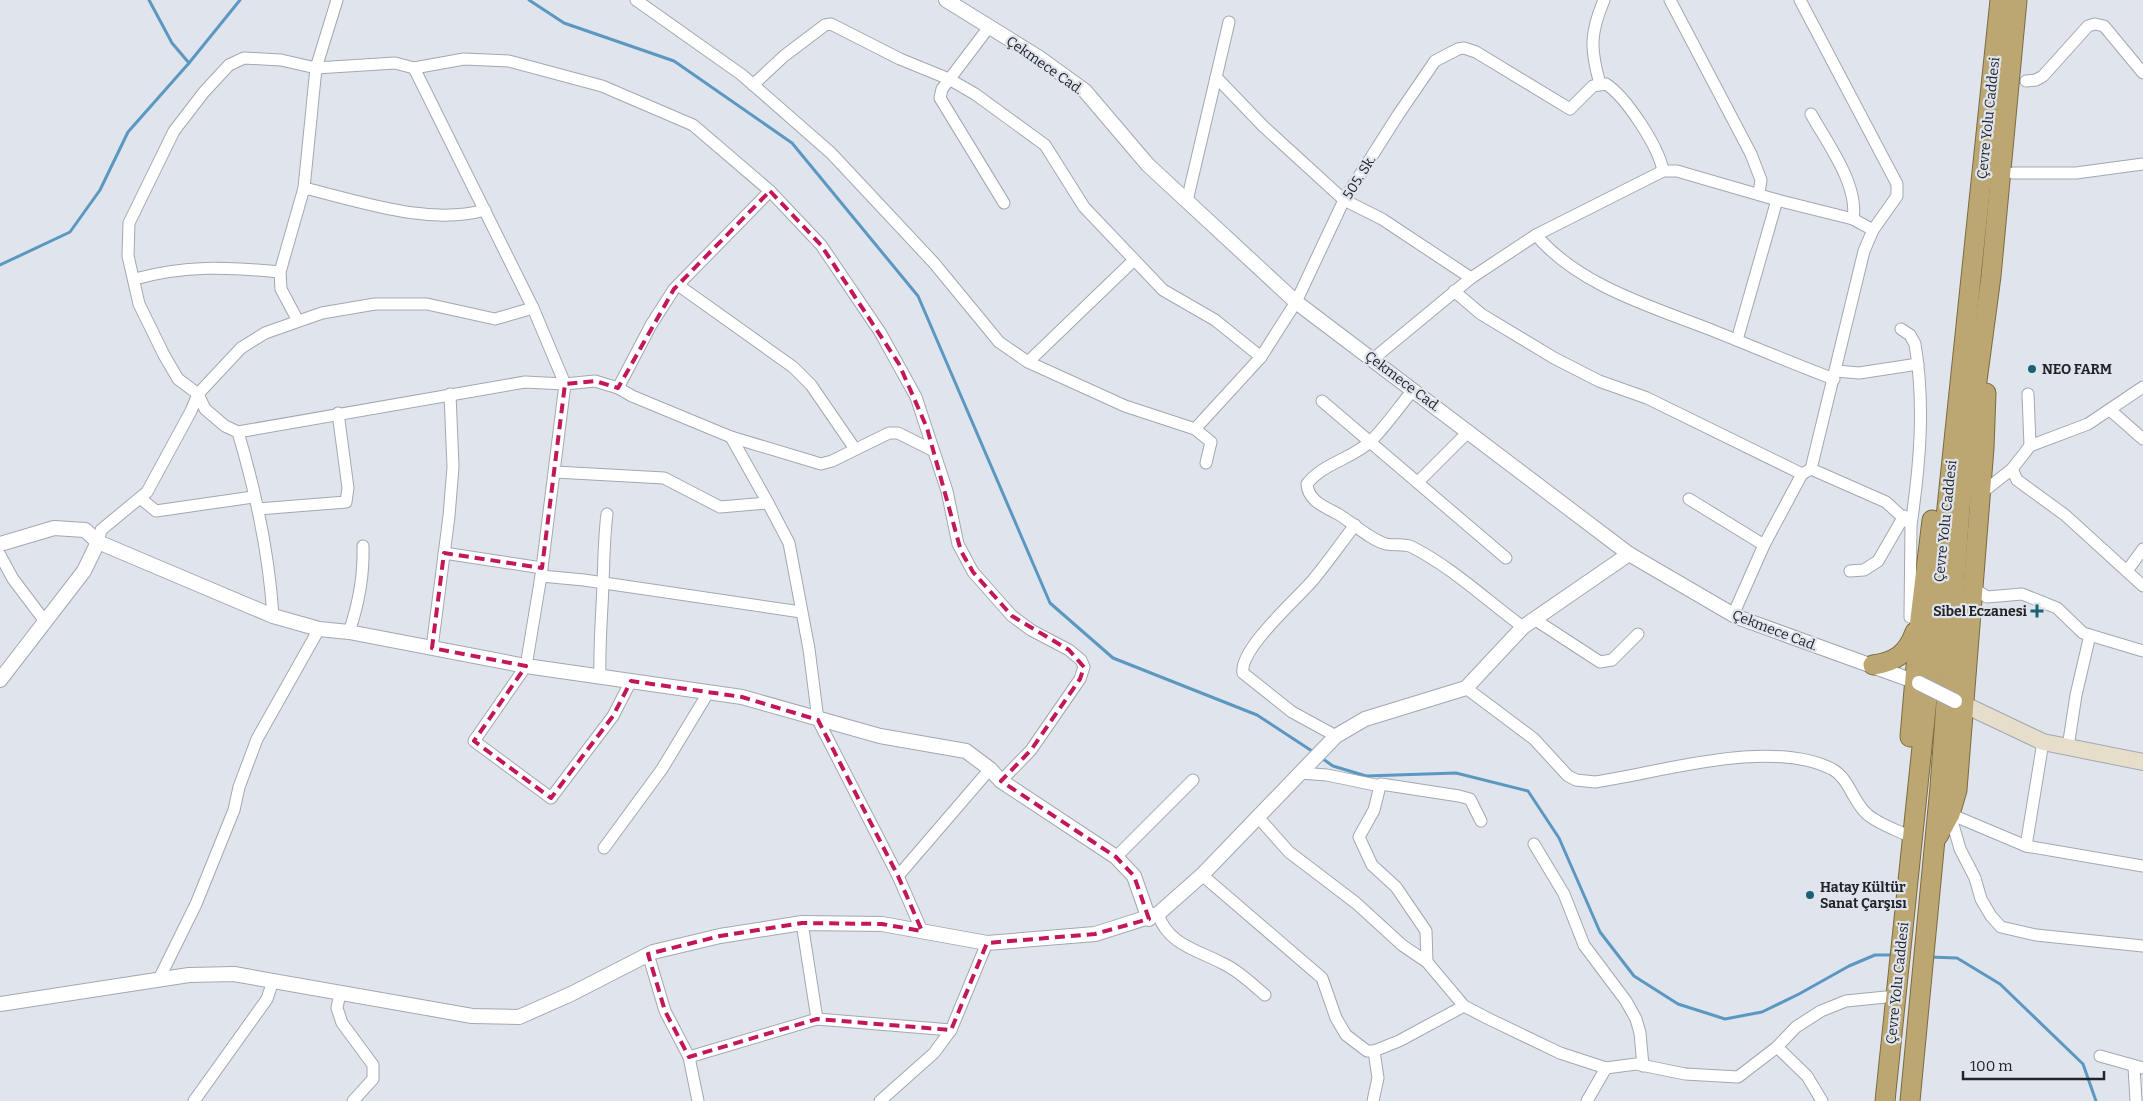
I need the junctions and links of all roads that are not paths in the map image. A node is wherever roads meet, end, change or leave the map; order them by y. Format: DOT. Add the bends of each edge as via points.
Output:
graph roads {
  1 [pos="337,0"];
  2 [pos="636,0"];
  3 [pos="946,0"];
  4 [pos="1604,0"];
  5 [pos="1670,0"];
  6 [pos="1800,0"];
  7 [pos="2000,0"];
  8 [pos="2018,0"];
  9 [pos="1229,22"];
  10 [pos="989,27"];
  11 [pos="316,68"];
  12 [pos="414,68"];
  13 [pos="2143,73"];
  14 [pos="1216,77"];
  15 [pos="949,79"];
  16 [pos="2026,81"];
  17 [pos="1600,84"];
  18 [pos="753,85"];
  19 [pos="1811,114"];
  20 [pos="2143,164"];
  21 [pos="1664,170"];
  22 [pos="2013,173"];
  23 [pos="304,188"];
  24 [pos="770,192"];
  25 [pos="1759,193"];
  26 [pos="1344,200"];
  27 [pos="1777,200"];
  28 [pos="1187,201"];
  29 [pos="1004,203"];
  30 [pos="485,210"];
  31 [pos="1853,219"];
  32 [pos="1873,230"];
  33 [pos="1536,235"];
  34 [pos="1133,261"];
  35 [pos="280,272"];
  36 [pos="1991,276"];
  37 [pos="1471,278"];
  38 [pos="135,279"];
  39 [pos="678,285"];
  40 [pos="1454,291"];
  41 [pos="1969,301"];
  42 [pos="1296,302"];
  43 [pos="533,308"];
  44 [pos="298,321"];
  45 [pos="1901,329"];
  46 [pos="1737,340"];
  47 [pos="1261,357"];
  48 [pos="1373,359"];
  49 [pos="1028,362"];
  50 [pos="1918,364"];
  51 [pos="1835,375"];
  52 [pos="565,384"];
  53 [pos="2143,387"];
  54 [pos="618,388"];
  55 [pos="1413,390"];
  56 [pos="198,394"];
  57 [pos="450,394"];
  58 [pos="2028,394"];
  59 [pos="1322,401"];
  60 [pos="2110,410"];
  61 [pos="338,413"];
  62 [pos="1195,429"];
  63 [pos="1469,431"];
  64 [pos="238,432"];
  65 [pos="731,437"];
  66 [pos="2143,439"];
  67 [pos="1370,441"];
  68 [pos="2030,446"];
  69 [pos="855,449"];
  70 [pos="932,450"];
  71 [pos="1206,463"];
  72 [pos="2012,469"];
  73 [pos="1806,471"];
  74 [pos="555,472"];
  75 [pos="1418,482"];
  76 [pos="1980,495"];
  77 [pos="253,497"];
  78 [pos="140,498"];
  79 [pos="1689,499"];
  80 [pos="768,503"];
  81 [pos="258,509"];
  82 [pos="607,514"];
  83 [pos="1907,520"];
  84 [pos="1355,524"];
  85 [pos="98,542"];
  86 [pos="0,544"];
  87 [pos="1764,545"];
  88 [pos="363,546"];
  89 [pos="2143,549"];
  90 [pos="444,553"];
  91 [pos="1629,554"];
  92 [pos="0,555"];
  93 [pos="1506,558"];
  94 [pos="1850,571"];
  95 [pos="542,572"];
  96 [pos="2127,572"];
  97 [pos="603,584"];
  98 [pos="2143,586"];
  99 [pos="1973,588"];
  100 [pos="801,612"];
  101 [pos="1733,615"];
  102 [pos="273,616"];
  103 [pos="1920,619"];
  104 [pos="44,620"];
  105 [pos="1528,623"];
  106 [pos="320,629"];
  107 [pos="349,632"];
  108 [pos="1638,634"];
  109 [pos="2090,635"];
  110 [pos="432,648"];
  111 [pos="2143,651"];
  112 [pos="1872,665"];
  113 [pos="526,666"];
  114 [pos="600,676"];
  115 [pos="0,680"];
  116 [pos="631,681"];
  117 [pos="1916,682"];
  118 [pos="1466,688"];
  119 [pos="708,693"];
  120 [pos="1960,703"];
  121 [pos="818,720"];
  122 [pos="1336,736"];
  123 [pos="2043,742"];
  124 [pos="2068,747"];
  125 [pos="2143,762"];
  126 [pos="990,769"];
  127 [pos="1300,773"];
  128 [pos="1193,780"];
  129 [pos="1001,781"];
  130 [pos="1380,786"];
  131 [pos="1950,814"];
  132 [pos="1257,816"];
  133 [pos="1481,821"];
  134 [pos="1910,842"];
  135 [pos="1534,844"];
  136 [pos="1932,845"];
  137 [pos="2026,846"];
  138 [pos="604,848"];
  139 [pos="1116,857"];
  140 [pos="2143,866"];
  141 [pos="1202,875"];
  142 [pos="898,876"];
  143 [pos="1154,916"];
  144 [pos="802,923"];
  145 [pos="922,931"];
  146 [pos="987,943"];
  147 [pos="2143,946"];
  148 [pos="648,954"];
  149 [pos="1427,962"];
  150 [pos="159,979"];
  151 [pos="273,980"];
  152 [pos="1897,986"];
  153 [pos="340,993"];
  154 [pos="1265,995"];
  155 [pos="0,1004"];
  156 [pos="1464,1006"];
  157 [pos="817,1019"];
  158 [pos="951,1030"];
  159 [pos="1777,1047"];
  160 [pos="1374,1051"];
  161 [pos="2100,1056"];
  162 [pos="689,1057"];
  163 [pos="1643,1066"];
  164 [pos="2139,1067"];
  165 [pos="1606,1068"];
  166 [pos="194,1101"];
  167 [pos="353,1101"];
  168 [pos="698,1101"];
  169 [pos="880,1101"];
  170 [pos="1373,1101"];
  171 [pos="1587,1101"];
  172 [pos="1822,1101"];
  173 [pos="1885,1101"];
  174 [pos="1910,1101"];
  175 [pos="2136,1101"];
  1 -- 11 [label="street"];
  2 -- 18 [label="street"];
  3 -- 10 [label="street, Çekmece Cad."];
  4 -- 17 [label="street" via="1592,41"];
  5 -- 25 [label="street" via="1752,154 1761,180"];
  6 -- 32 [label="street" via="1897,184 1897,196"];
  7 -- 41 [label="highway, Çevre Yolu Caddesi"];
  8 -- 36 [label="highway, Çevre Yolu Caddesi"];
  9 -- 14 [label="street"];
  10 -- 15 [label="street"];
  10 -- 28 [label="street, Çekmece Cad." via="1085,91 1148,165"];
  11 -- 12 [label="street" via="395,63"];
  11 -- 23 [label="street"];
  11 -- 38 [label="street" via="281,60 244,58 229,65 204,92 174,131 129,222 128,256"];
  12 -- 24 [label="street" via="464,59 509,61 602,86 692,125"];
  12 -- 30 [label="street"];
  13 -- 16 [label="street" via="2104,26 2095,24 2088,26 2043,76"];
  14 -- 26 [label="street" via="1263,126"];
  14 -- 28 [label="street"];
  15 -- 18 [label="street" via="900,59 831,24 825,25 784,56"];
  15 -- 29 [label="street" via="940,98"];
  15 -- 34 [label="street" via="976,94 1045,145 1084,207"];
  17 -- 21 [label="street" via="1611,88 1625,104 1648,137"];
  17 -- 26 [label="street, 505. Sk." via="1586,91 1570,109 1476,52 1458,49 1435,61"];
  18 -- 49 [label="street" via="830,153 934,263 998,342"];
  19 -- 31 [label="street" via="1851,189 1855,205"];
  20 -- 22 [label="street" via="2076,173"];
  21 -- 25 [label="street"];
  21 -- 33 [label="street"];
  23 -- 30 [label="street" via="440,216 465,216"];
  23 -- 35 [label="street"];
  24 -- 39 [label="street"];
  24 -- 70 [label="street" via="821,245 880,332 916,397 928,428"];
  25 -- 27 [label="street"];
  26 -- 37 [label="street" via="1382,219"];
  26 -- 42 [label="street, 505. Sk."];
  27 -- 31 [label="street"];
  27 -- 46 [label="street"];
  28 -- 42 [label="street, Çekmece Cad."];
  30 -- 43 [label="street"];
  31 -- 32 [label="street"];
  32 -- 51 [label="street" via="1864,251"];
  33 -- 37 [label="street"];
  33 -- 46 [label="street" via="1556,256 1587,277 1649,306"];
  34 -- 47 [label="street" via="1163,290 1215,320"];
  34 -- 49 [label="street"];
  35 -- 38 [label="street" via="221,267 165,271"];
  35 -- 44 [label="street" via="281,289"];
  36 -- 76 [label="highway"];
  36 -- 136 [label="highway, Çevre Yolu Caddesi" via="1960,508 1940,787"];
  37 -- 40 [label="street"];
  38 -- 56 [label="street" via="140,304 164,355 178,379"];
  39 -- 54 [label="street" via="651,325"];
  39 -- 69 [label="street" via="793,367 811,385"];
  40 -- 48 [label="street"];
  40 -- 73 [label="street" via="1481,314 1554,358 1599,381 1647,398"];
  41 -- 103 [label="highway" via="1941,452"];
  41 -- 134 [label="highway, Çevre Yolu Caddesi"];
  42 -- 47 [label="street, 505. Sk."];
  42 -- 48 [label="street, Çekmece Cad."];
  43 -- 44 [label="street" via="495,319 428,304 375,304 322,313"];
  43 -- 52 [label="street"];
  44 -- 56 [label="street" via="264,333 241,348"];
  45 -- 50 [label="street" via="1915,344"];
  46 -- 51 [label="street"];
  47 -- 62 [label="street, 505. Sk."];
  48 -- 55 [label="street, Çekmece Cad."];
  49 -- 62 [label="street" via="1125,406"];
  50 -- 51 [label="street"];
  50 -- 83 [label="street" via="1921,408 1918,474"];
  51 -- 73 [label="street"];
  52 -- 54 [label="street" via="595,381"];
  52 -- 57 [label="street" via="525,382"];
  52 -- 74 [label="street"];
  53 -- 60 [label="street"];
  54 -- 65 [label="street"];
  55 -- 63 [label="street, Çekmece Cad."];
  55 -- 67 [label="street"];
  56 -- 64 [label="street" via="205,409 225,426"];
  56 -- 78 [label="street" via="147,492"];
  57 -- 61 [label="street"];
  57 -- 90 [label="street" via="453,467"];
  58 -- 68 [label="street"];
  59 -- 67 [label="street"];
  60 -- 66 [label="street"];
  60 -- 68 [label="street" via="2088,424"];
  61 -- 64 [label="street"];
  61 -- 81 [label="street" via="347,476 346,502"];
  62 -- 71 [label="street" via="1211,442"];
  63 -- 75 [label="street"];
  63 -- 91 [label="street, Çekmece Cad."];
  64 -- 77 [label="street"];
  65 -- 69 [label="street" via="821,464"];
  65 -- 80 [label="street"];
  67 -- 75 [label="street"];
  67 -- 84 [label="street" via="1350,456 1313,475 1306,484 1320,505"];
  68 -- 72 [label="street"];
  69 -- 70 [label="street" via="889,433 898,433"];
  70 -- 129 [label="street" via="947,491 958,544 973,572 1012,616 1069,650 1084,668 1080,679 1031,750"];
  72 -- 76 [label="street"];
  72 -- 96 [label="street" via="2017,480 2065,515"];
  73 -- 83 [label="street" via="1886,502"];
  73 -- 87 [label="street"];
  74 -- 80 [label="street" via="664,478 720,507"];
  74 -- 95 [label="street"];
  75 -- 93 [label="street"];
  76 -- 99 [label="highway"];
  77 -- 78 [label="street" via="156,511"];
  77 -- 81 [label="street"];
  78 -- 85 [label="street" via="101,530"];
  79 -- 87 [label="street"];
  80 -- 100 [label="street" via="789,544"];
  81 -- 102 [label="street" via="270,566"];
  82 -- 97 [label="street" via="602,552"];
  83 -- 94 [label="street" via="1878,561 1864,570"];
  83 -- 103 [label="street" via="1910,617"];
  84 -- 105 [label="street" via="1386,544 1410,546 1457,574 1482,598"];
  84 -- 122 [label="street" via="1313,580 1259,638 1242,668 1243,673 1292,712"];
  85 -- 86 [label="street" via="85,530 54,528"];
  85 -- 102 [label="street"];
  85 -- 104 [label="street" via="84,571"];
  87 -- 101 [label="street"];
  88 -- 107 [label="street" via="364,574"];
  89 -- 96 [label="street"];
  90 -- 95 [label="street"];
  90 -- 110 [label="street"];
  91 -- 101 [label="street, Çekmece Cad."];
  91 -- 105 [label="street"];
  92 -- 104 [label="street" via="13,579"];
  95 -- 97 [label="street"];
  95 -- 113 [label="street"];
  96 -- 98 [label="street"];
  97 -- 100 [label="street"];
  97 -- 114 [label="street"];
  99 -- 109 [label="street" via="1987,597 2022,594 2057,608 2083,633"];
  99 -- 120 [label="highway"];
  100 -- 121 [label="street"];
  101 -- 112 [label="street, Çekmece Cad."];
  102 -- 106 [label="street"];
  103 -- 112 [label="highway" via="1902,656 1888,663"];
  103 -- 117 [label="highway"];
  104 -- 115 [label="street"];
  105 -- 108 [label="street" via="1600,662 1612,660"];
  105 -- 118 [label="street"];
  106 -- 107 [label="street"];
  106 -- 150 [label="street" via="257,739 239,786 234,810 196,904"];
  107 -- 110 [label="street"];
  109 -- 111 [label="street"];
  109 -- 124 [label="street"];
  110 -- 113 [label="street"];
  112 -- 117 [label="street, Çekmece Cad."];
  113 -- 114 [label="street"];
  113 -- 116 [label="street" via="474,741 551,798 613,716"];
  114 -- 116 [label="street"];
  116 -- 119 [label="street"];
  117 -- 120 [label="street, Çekmece Cad., bridge"];
  117 -- 134 [label="highway" via="1906,792"];
  118 -- 122 [label="street" via="1365,719"];
  118 -- 134 [label="street" via="1534,739 1568,776 1576,780 1595,782 1756,755 1811,760 1834,770 1867,814"];
  119 -- 121 [label="street" via="742,698"];
  119 -- 138 [label="street" via="662,769"];
  120 -- 123 [label="main road"];
  120 -- 131 [label="highway" via="1957,790"];
  121 -- 126 [label="street" via="880,736 966,751"];
  121 -- 142 [label="street"];
  122 -- 127 [label="street"];
  123 -- 124 [label="main road"];
  123 -- 137 [label="street"];
  124 -- 125 [label="main road"];
  126 -- 129 [label="street"];
  126 -- 142 [label="street"];
  127 -- 130 [label="street"];
  127 -- 132 [label="street"];
  128 -- 139 [label="street"];
  129 -- 139 [label="street"];
  130 -- 133 [label="street" via="1470,799"];
  130 -- 149 [label="street" via="1374,810 1359,837 1372,865 1396,887 1426,932"];
  131 -- 136 [label="highway"];
  131 -- 137 [label="street"];
  131 -- 147 [label="street" via="1960,849 1975,878 1981,899 2001,927 2036,935"];
  132 -- 141 [label="street"];
  132 -- 149 [label="street" via="1289,852"];
  134 -- 152 [label="highway, Çevre Yolu Caddesi"];
  135 -- 163 [label="street" via="1564,894 1584,945 1636,1019"];
  136 -- 174 [label="highway, Çevre Yolu Caddesi"];
  137 -- 140 [label="street"];
  139 -- 143 [label="street" via="1134,876"];
  141 -- 143 [label="street"];
  141 -- 160 [label="street" via="1322,978 1336,1018 1346,1035 1367,1051"];
  142 -- 145 [label="street"];
  143 -- 146 [label="street" via="1095,934"];
  143 -- 154 [label="street" via="1176,941 1225,964"];
  144 -- 145 [label="street" via="882,924"];
  144 -- 148 [label="street" via="720,936"];
  144 -- 157 [label="street"];
  145 -- 146 [label="street"];
  146 -- 158 [label="street"];
  148 -- 153 [label="street" via="520,1016 472,1016"];
  148 -- 162 [label="street" via="664,1011"];
  149 -- 156 [label="street"];
  150 -- 151 [label="street" via="234,974"];
  150 -- 155 [label="street"];
  151 -- 153 [label="street"];
  151 -- 166 [label="street" via="267,999"];
  152 -- 159 [label="street" via="1821,1011 1796,1027"];
  152 -- 173 [label="highway, Çevre Yolu Caddesi"];
  153 -- 167 [label="street" via="337,1008 342,1023 373,1065 373,1079"];
  156 -- 160 [label="street"];
  156 -- 165 [label="street" via="1530,1040"];
  157 -- 158 [label="street"];
  157 -- 162 [label="street"];
  158 -- 169 [label="street" via="934,1053"];
  159 -- 163 [label="street" via="1738,1077 1685,1074"];
  159 -- 172 [label="street" via="1806,1076"];
  160 -- 170 [label="street" via="1378,1078"];
  161 -- 164 [label="street"];
  162 -- 168 [label="street"];
  163 -- 165 [label="street" via="1619,1064"];
  164 -- 175 [label="street"];
  165 -- 171 [label="street"];
}
